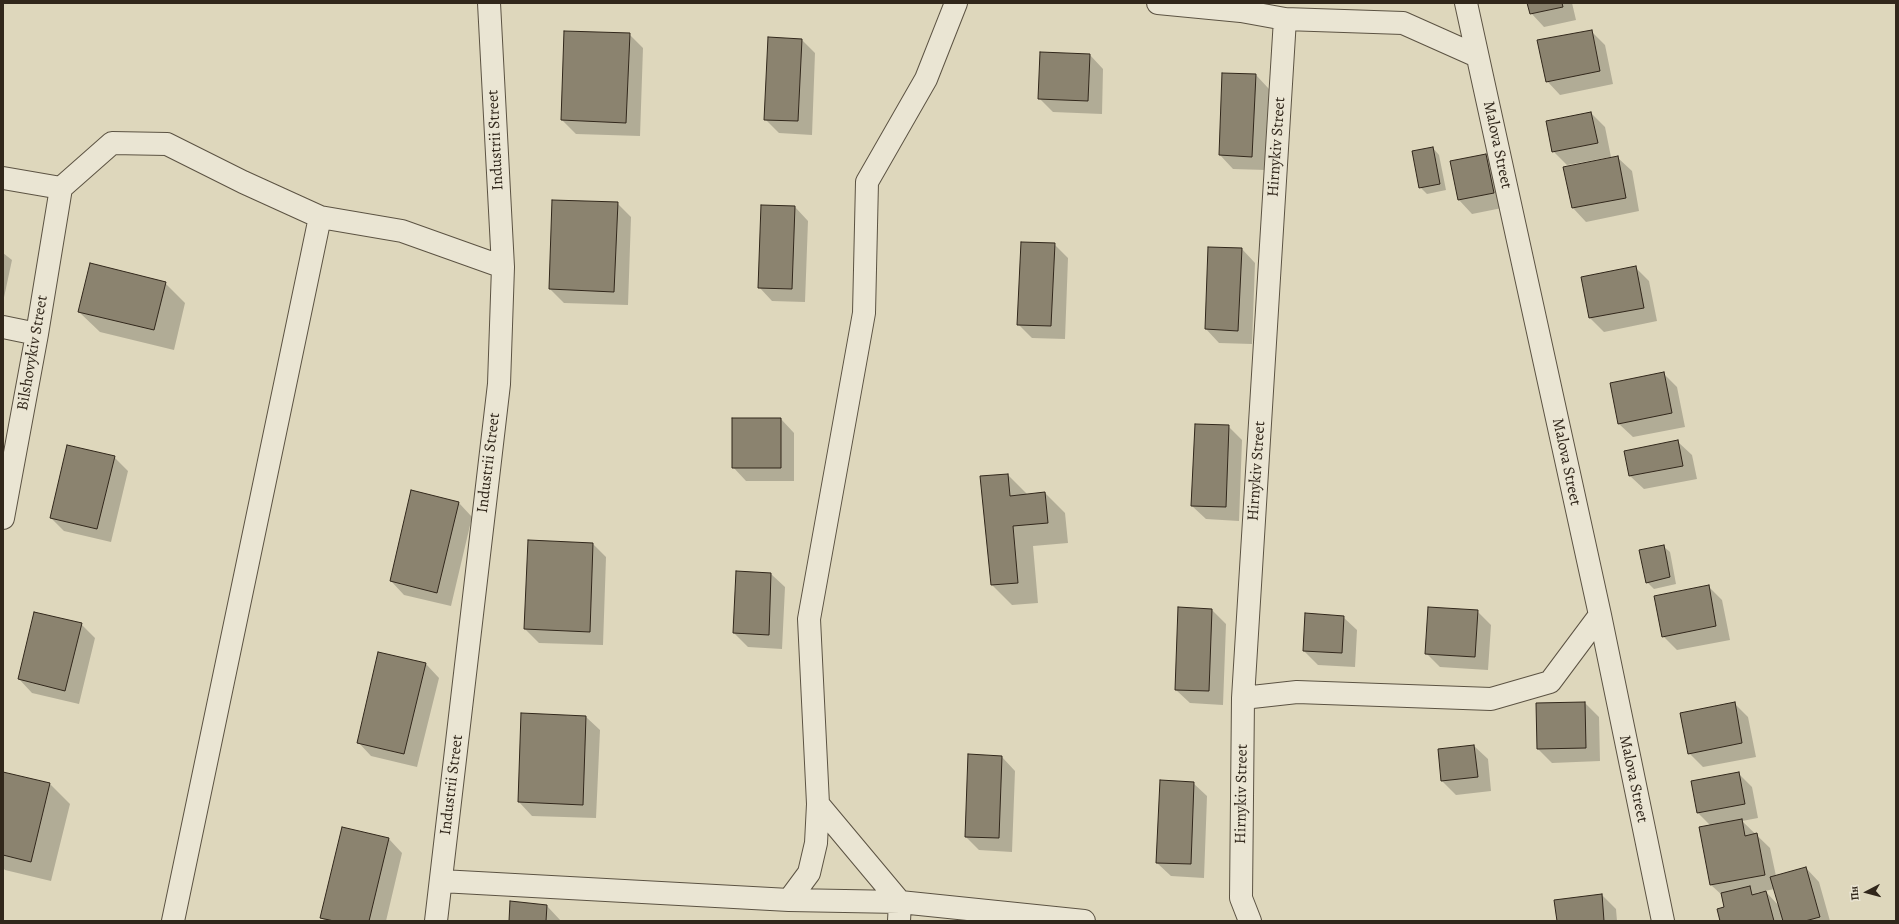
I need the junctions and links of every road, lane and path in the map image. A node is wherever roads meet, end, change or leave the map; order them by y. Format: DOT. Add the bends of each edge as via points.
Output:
graph roads {
  1 [pos="489,3"];
  2 [pos="956,3"];
  3 [pos="1158,3"];
  4 [pos="1466,3"];
  5 [pos="1285,19"];
  6 [pos="1477,56"];
  7 [pos="3,178"];
  8 [pos="61,188"];
  9 [pos="320,217"];
  10 [pos="503,267"];
  11 [pos="3,327"];
  12 [pos="37,334"];
  13 [pos="3,518"];
  14 [pos="1600,615"];
  15 [pos="1243,698"];
  16 [pos="818,804"];
  17 [pos="441,881"];
  18 [pos="789,900"];
  19 [pos="899,911"];
  20 [pos="173,921"];
  21 [pos="436,921"];
  22 [pos="1084,921"];
  23 [pos="1250,921"];
  24 [pos="1663,921"];
  1 -- 10 [label="street, Industrii Street"];
  2 -- 16 [label="street" via="926,79 868,182 864,313 809,619"];
  3 -- 5 [label="street" via="1241,11"];
  4 -- 6 [label="street, Malova Street"];
  5 -- 6 [label="street" via="1403,23"];
  5 -- 15 [label="street, Hirnykiv Street"];
  6 -- 14 [label="street, Malova Street"];
  7 -- 8 [label="street"];
  8 -- 9 [label="street" via="112,143 167,144"];
  8 -- 12 [label="street, Bilshovykiv Street"];
  9 -- 10 [label="street" via="402,231"];
  9 -- 20 [label="street"];
  10 -- 17 [label="street, Industrii Street" via="498,384"];
  11 -- 12 [label="street"];
  12 -- 13 [label="street, Bilshovykiv Street"];
  14 -- 15 [label="street" via="1550,682 1491,699 1298,692"];
  14 -- 24 [label="street, Malova Street"];
  15 -- 23 [label="street, Hirnykiv Street" via="1241,898"];
  16 -- 18 [label="street" via="816,843 809,873"];
  16 -- 19 [label="street"];
  17 -- 18 [label="street"];
  17 -- 21 [label="street, Industrii Street"];
  18 -- 19 [label="street"];
  19 -- 22 [label="street"];
}
